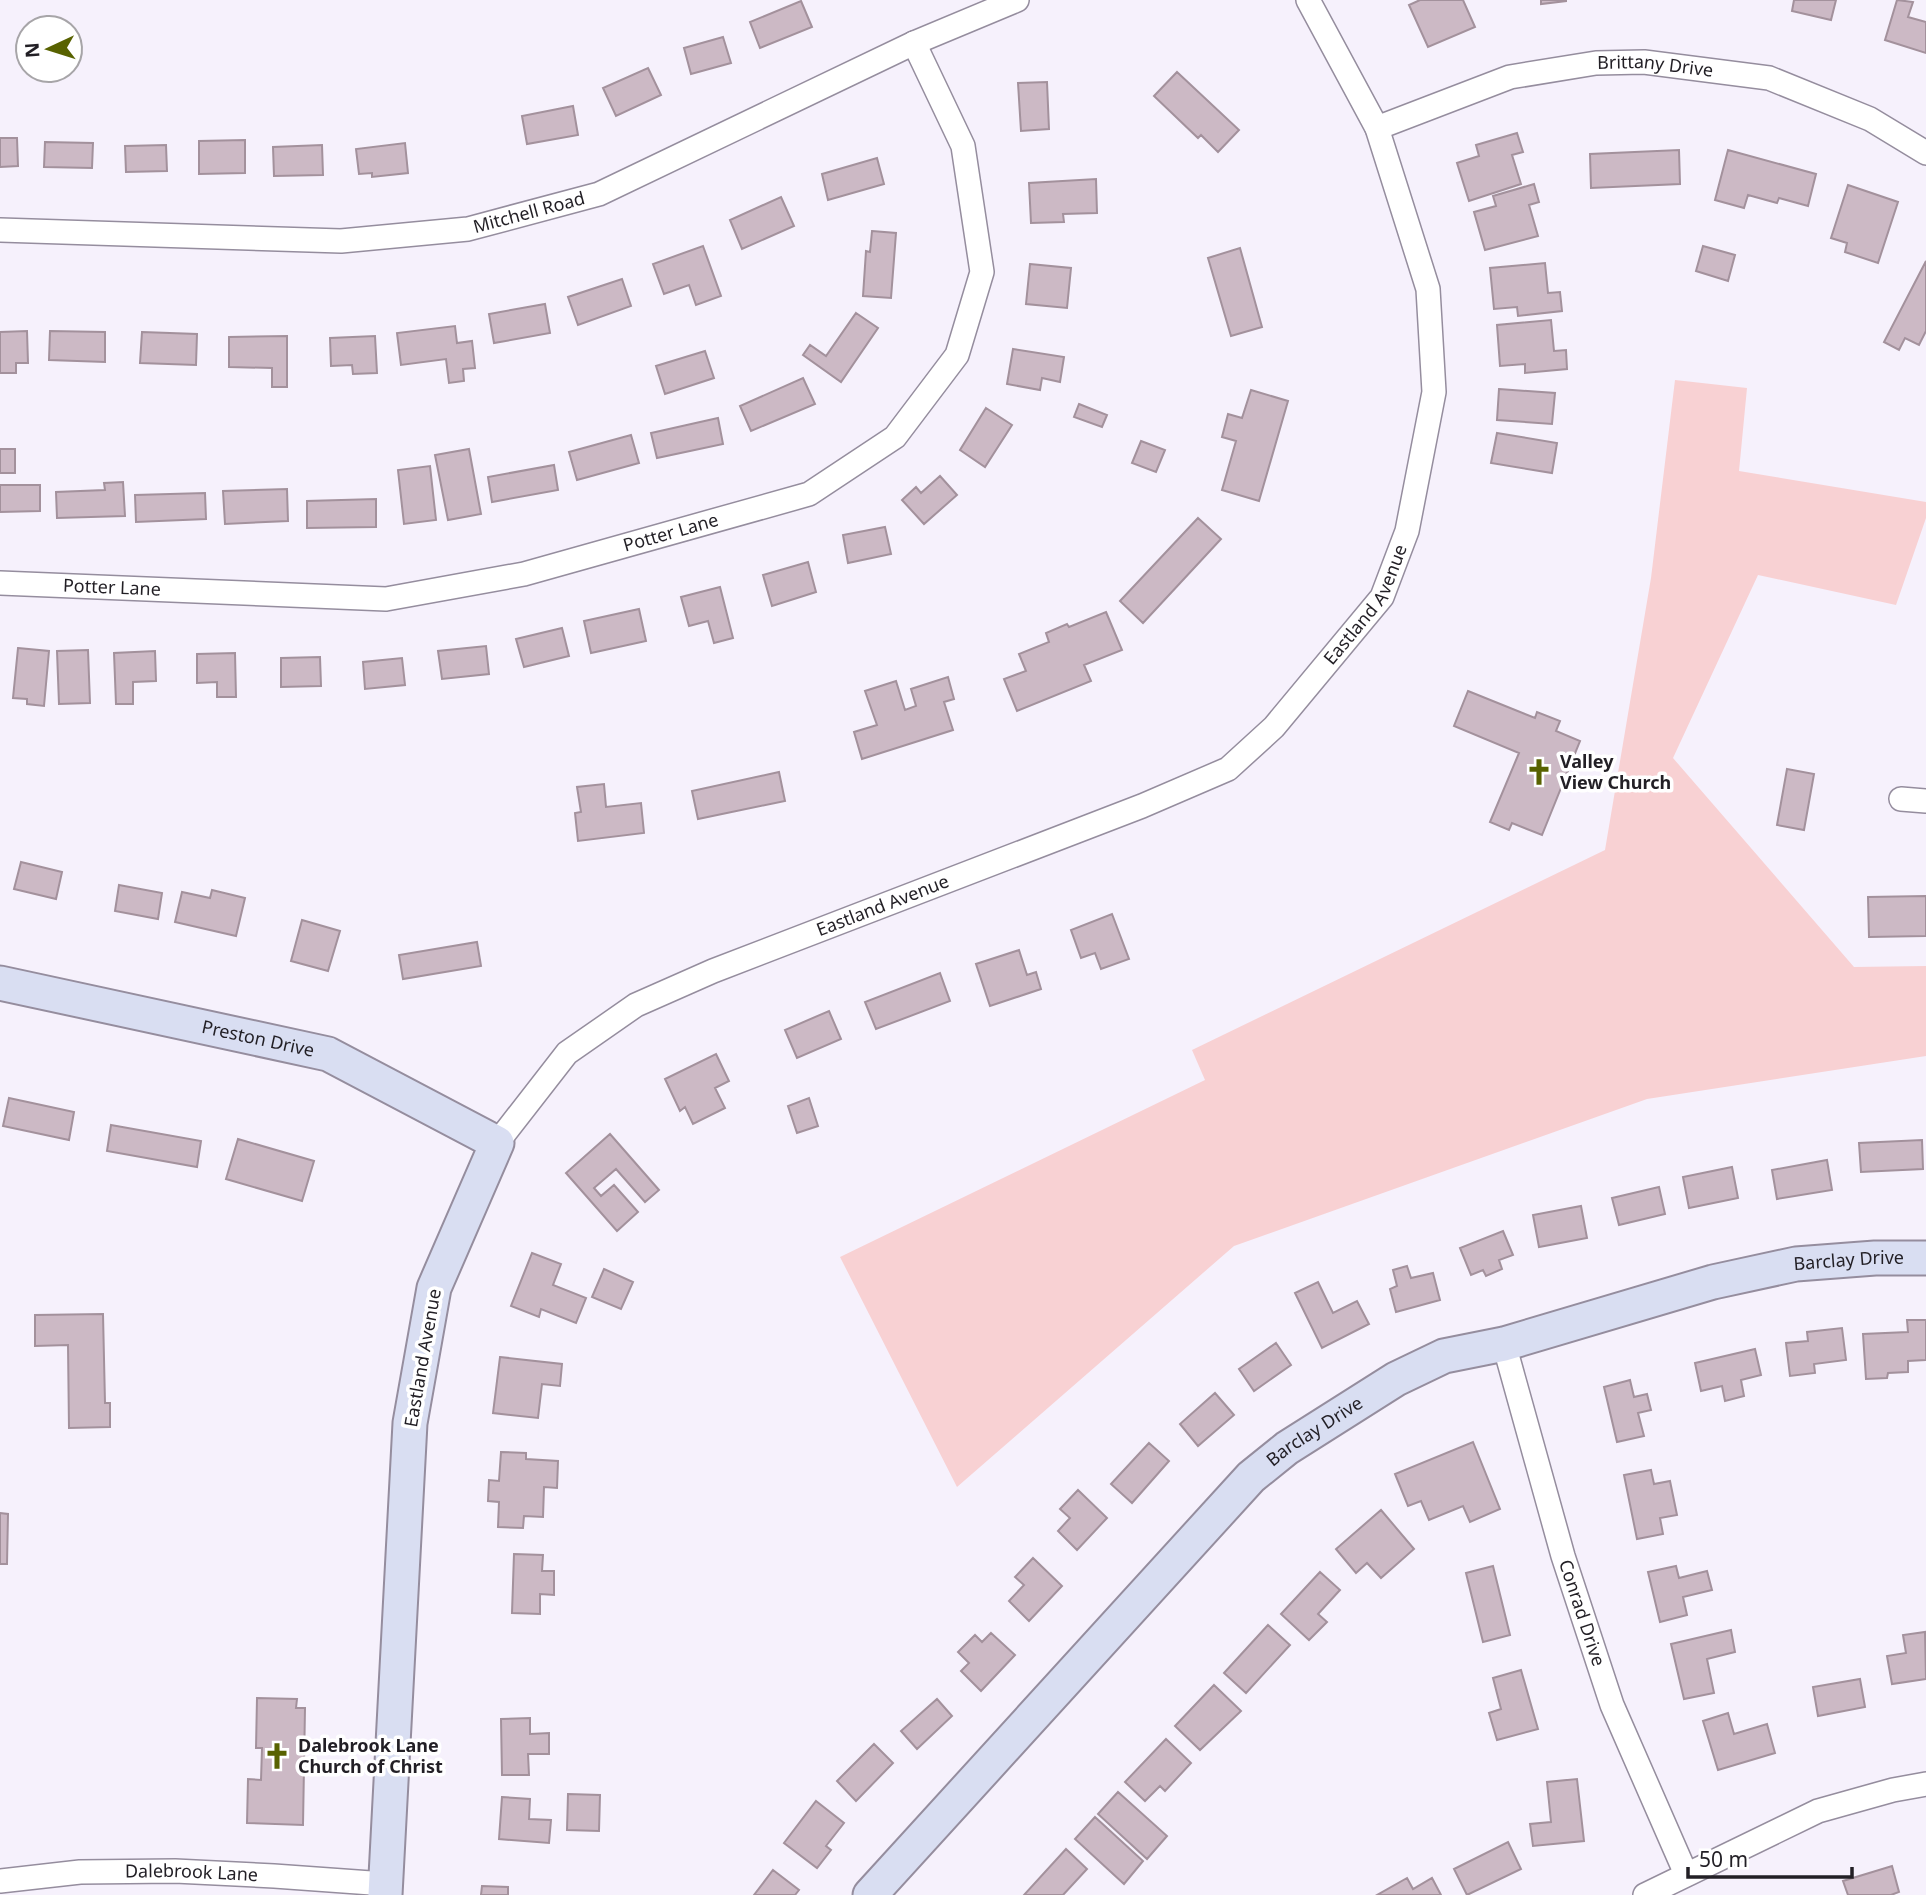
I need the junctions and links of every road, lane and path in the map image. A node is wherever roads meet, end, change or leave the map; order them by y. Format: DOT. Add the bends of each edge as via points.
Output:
graph roads {
  1 [pos="1017,0"];
  2 [pos="1308,0"];
  3 [pos="914,43"];
  4 [pos="1377,128"];
  5 [pos="1926,153"];
  6 [pos="0,230"];
  7 [pos="0,583"];
  8 [pos="1901,799"];
  9 [pos="1926,801"];
  10 [pos="0,983"];
  11 [pos="497,1143"];
  12 [pos="1926,1258"];
  13 [pos="1504,1344"];
  14 [pos="1926,1783"];
  15 [pos="1686,1874"];
  16 [pos="0,1881"];
  17 [pos="385,1890"];
  18 [pos="870,1895"];
  19 [pos="1645,1895"];
  1 -- 3 [label="street, Mitchell Road"];
  2 -- 4 [label="street, Eastland Avenue"];
  3 -- 6 [label="street, Mitchell Road" via="599,194 468,229 341,241"];
  3 -- 7 [label="street, Potter Lane" via="963,146 982,272 957,355 895,437 809,494 524,574 386,599"];
  4 -- 5 [label="street, Brittany Drive" via="1510,77 1596,63 1644,62 1769,79 1870,119"];
  4 -- 11 [label="street, Eastland Avenue" via="1428,289 1434,392 1408,531 1382,597 1275,727 1228,769 636,1005 567,1053"];
  8 -- 9 [label="street"];
  10 -- 11 [label="street, Preston Drive" via="328,1054"];
  11 -- 17 [label="street, Eastland Avenue" via="434,1288 410,1423"];
  12 -- 13 [label="street, Barclay Drive" via="1796,1264 1713,1282"];
  13 -- 15 [label="street, Conrad Drive" via="1563,1556 1612,1705"];
  13 -- 18 [label="street, Barclay Drive" via="1444,1356 1396,1379 1287,1448 1251,1478"];
  14 -- 15 [label="street" via="1818,1811"];
  15 -- 19 [label="street"];
  16 -- 17 [label="street, Dalebrook Lane" via="80,1872 175,1871 274,1876"];
}
